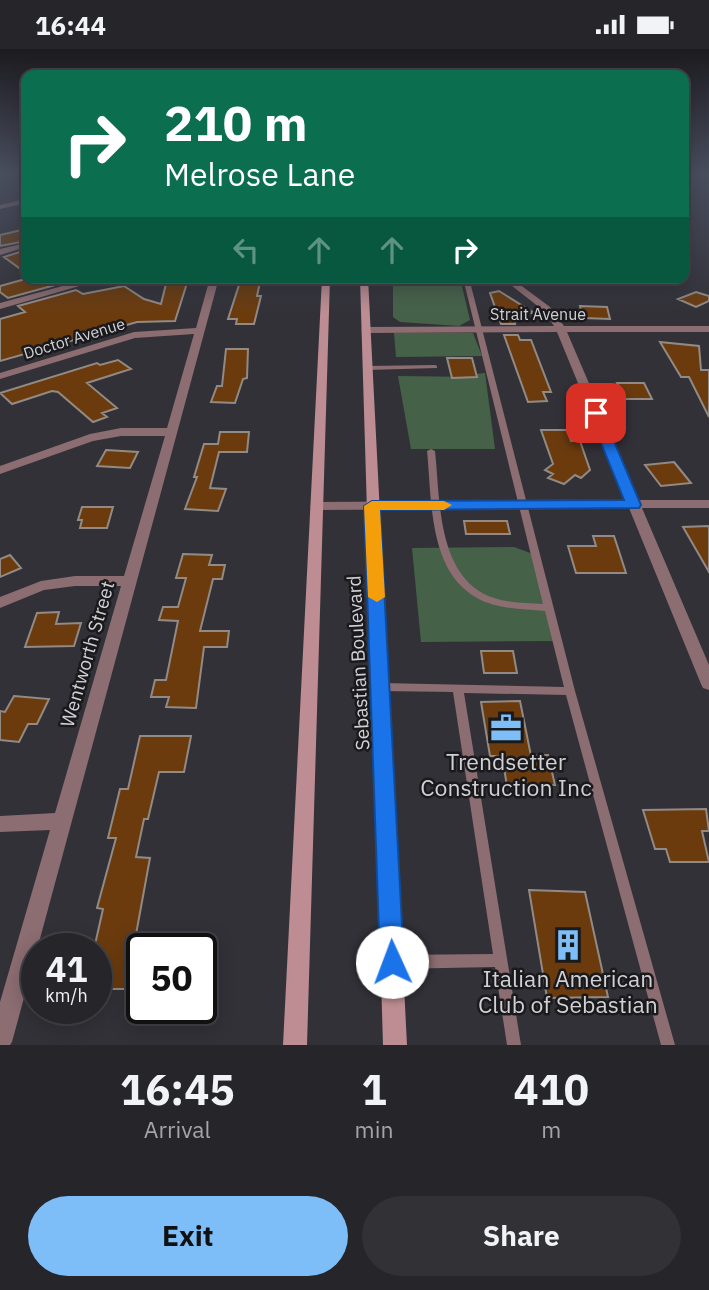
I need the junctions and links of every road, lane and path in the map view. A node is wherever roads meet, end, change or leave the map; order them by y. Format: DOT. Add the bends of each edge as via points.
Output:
graph roads {
  1 [pos="21,246"];
  2 [pos="0,251"];
  3 [pos="81,284"];
  4 [pos="213,284"];
  5 [pos="326,284"];
  6 [pos="364,284"];
  7 [pos="468,284"];
  8 [pos="513,284"];
  9 [pos="0,306"];
  10 [pos="709,329"];
  11 [pos="366,330"];
  12 [pos="480,330"];
  13 [pos="561,330"];
  14 [pos="199,331"];
  15 [pos="435,367"];
  16 [pos="367,368"];
  17 [pos="0,376"];
  18 [pos="171,432"];
  19 [pos="431,451"];
  20 [pos="0,470"];
  21 [pos="524,504"];
  22 [pos="709,504"];
  23 [pos="438,505"];
  24 [pos="634,505"];
  25 [pos="317,506"];
  26 [pos="372,506"];
  27 [pos="130,581"];
  28 [pos="0,603"];
  29 [pos="550,608"];
  30 [pos="709,684"];
  31 [pos="381,687"];
  32 [pos="458,688"];
  33 [pos="570,691"];
  34 [pos="62,821"];
  35 [pos="0,824"];
  36 [pos="500,960"];
  37 [pos="392,962"];
  38 [pos="0,1042"];
  39 [pos="295,1045"];
  40 [pos="395,1045"];
  41 [pos="514,1045"];
  42 [pos="668,1045"];
  1 -- 2 [label="street"];
  3 -- 9 [label="street"];
  4 -- 14 [label="street, Wentworth Street"];
  5 -- 25 [label="main road, Sebastian Boulevard"];
  6 -- 11 [label="main road, Sebastian Boulevard"];
  7 -- 12 [label="lane"];
  8 -- 13 [label="street" via="547,309"];
  10 -- 13 [label="street, Strait Avenue"];
  11 -- 12 [label="street, Strait Avenue"];
  11 -- 16 [label="main road, Sebastian Boulevard"];
  12 -- 13 [label="street, Strait Avenue"];
  12 -- 21 [label="lane"];
  13 -- 24 [label="street"];
  14 -- 17 [label="street, Doctor Avenue" via="134,335"];
  14 -- 18 [label="street, Wentworth Street"];
  15 -- 16 [label="lane"];
  16 -- 26 [label="main road, Sebastian Boulevard"];
  18 -- 20 [label="street" via="121,432 90,438"];
  18 -- 27 [label="street, Wentworth Street"];
  19 -- 23 [label="lane"];
  21 -- 23 [label="street"];
  21 -- 24 [label="street"];
  21 -- 29 [label="lane"];
  22 -- 24 [label="street"];
  23 -- 26 [label="street"];
  23 -- 29 [label="lane" via="449,563 461,582 480,596"];
  24 -- 30 [label="street"];
  25 -- 26 [label="street"];
  25 -- 39 [label="main road, Sebastian Boulevard"];
  26 -- 31 [label="main road, Sebastian Boulevard"];
  27 -- 28 [label="street" via="41,586"];
  27 -- 34 [label="street, Wentworth Street"];
  29 -- 33 [label="lane"];
  31 -- 32 [label="lane"];
  31 -- 37 [label="main road, Sebastian Boulevard"];
  32 -- 33 [label="lane"];
  32 -- 36 [label="lane"];
  33 -- 42 [label="lane"];
  34 -- 35 [label="street"];
  34 -- 38 [label="street, Wentworth Street"];
  36 -- 37 [label="lane"];
  36 -- 41 [label="lane"];
  37 -- 40 [label="main road, Sebastian Boulevard"];
}
